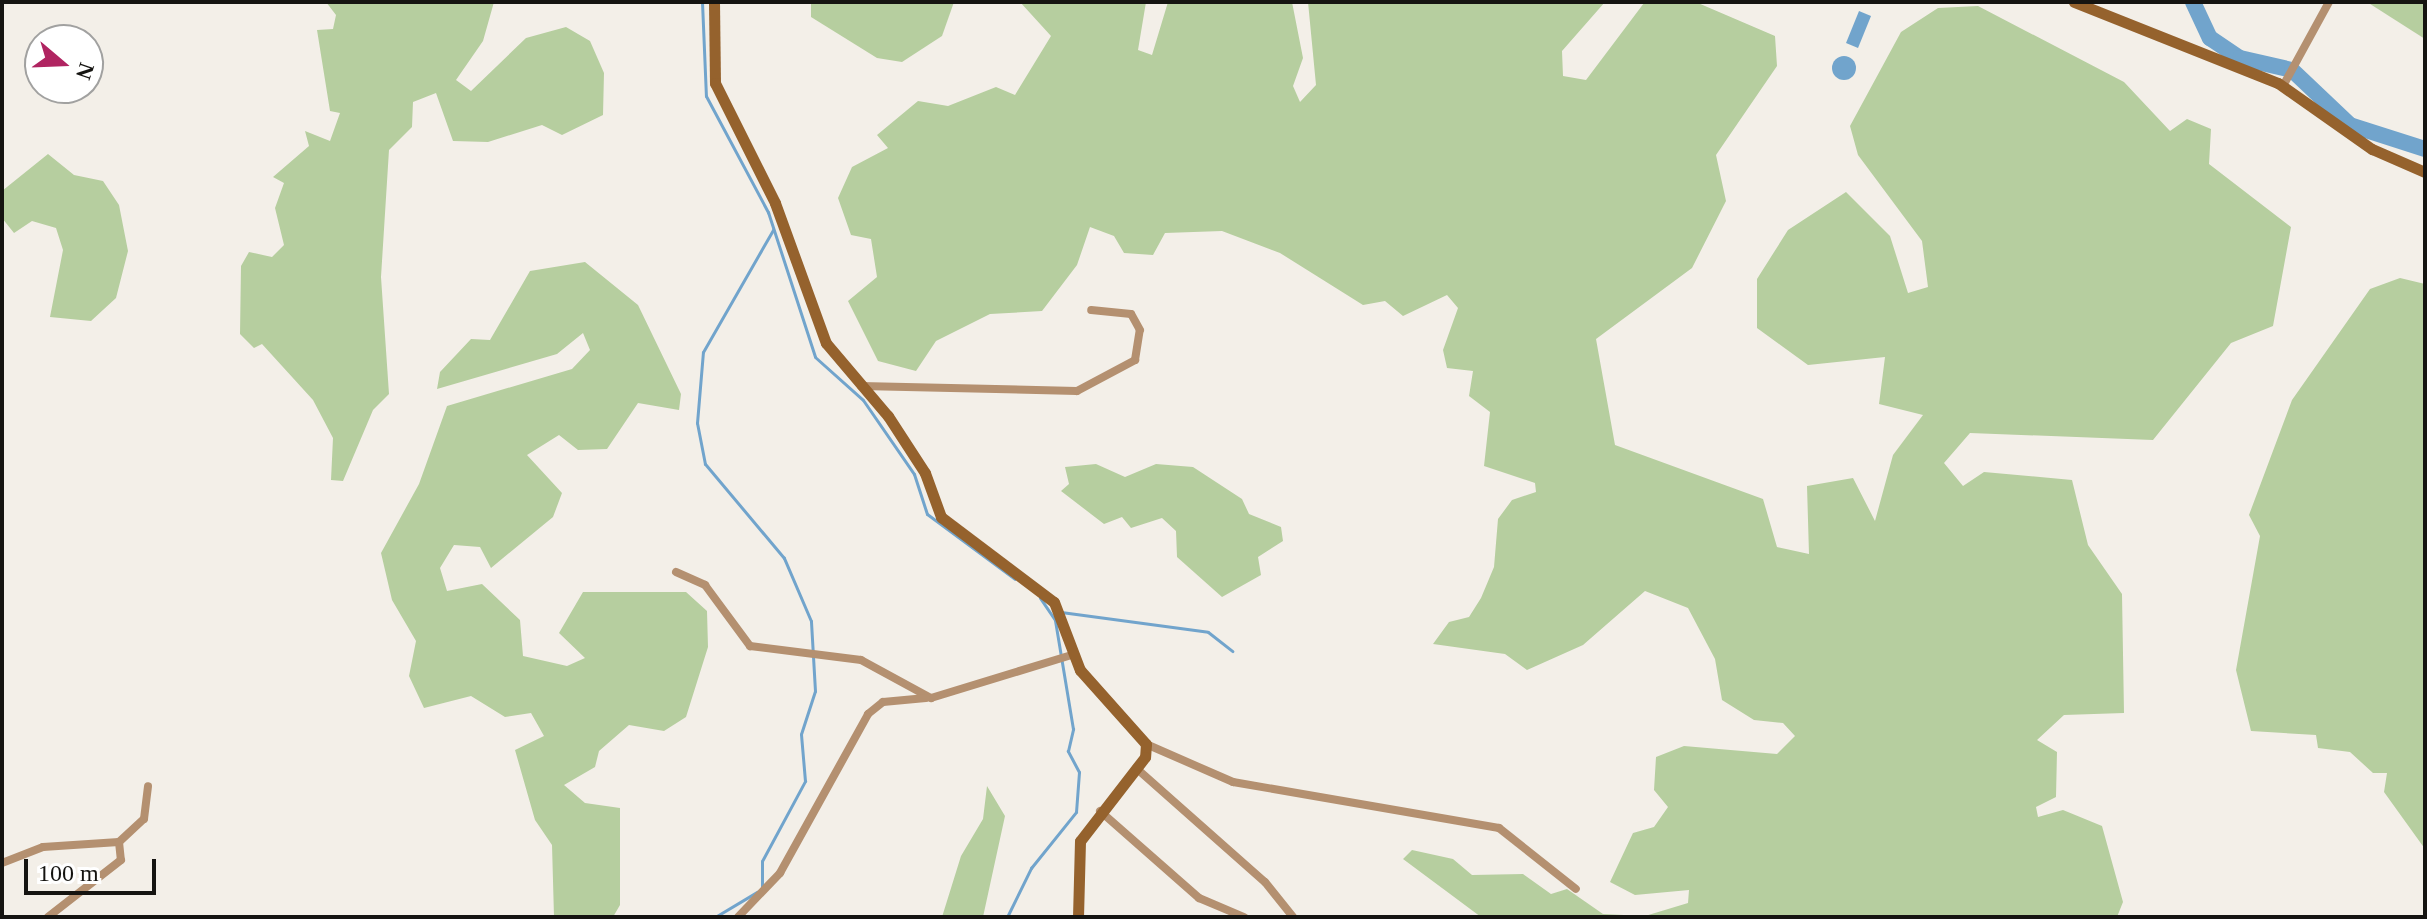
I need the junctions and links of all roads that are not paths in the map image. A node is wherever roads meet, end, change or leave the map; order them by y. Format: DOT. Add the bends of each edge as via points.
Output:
graph roads {
  1 [pos="714,2"];
  2 [pos="2074,2"];
  3 [pos="2329,2"];
  4 [pos="2290,77"];
  5 [pos="2425,172"];
  6 [pos="1091,310"];
  7 [pos="860,386"];
  8 [pos="676,572"];
  9 [pos="1072,655"];
  10 [pos="931,698"];
  11 [pos="1146,744"];
  12 [pos="1136,768"];
  13 [pos="148,786"];
  14 [pos="1100,810"];
  15 [pos="119,842"];
  16 [pos="2,863"];
  17 [pos="1576,889"];
  18 [pos="48,917"];
  19 [pos="738,917"];
  20 [pos="1078,917"];
  21 [pos="1244,917"];
  22 [pos="1293,917"];
  1 -- 7 [label="street" via="715,83 775,203 826,343"];
  2 -- 4 [label="street"];
  3 -- 4 [label="street"];
  4 -- 5 [label="street" via="2372,149"];
  6 -- 7 [label="street" via="1137,318 1135,360 1077,391"];
  7 -- 9 [label="street" via="925,473 941,517 1060,614"];
  8 -- 10 [label="street" via="705,585 750,646 878,666"];
  9 -- 10 [label="street"];
  9 -- 11 [label="street"];
  10 -- 19 [label="street" via="883,702 868,714 780,873"];
  11 -- 12 [label="street"];
  11 -- 17 [label="street" via="1233,782 1499,828"];
  12 -- 14 [label="street"];
  12 -- 22 [label="street" via="1265,882"];
  13 -- 15 [label="street" via="144,819"];
  14 -- 20 [label="street" via="1080,841"];
  14 -- 21 [label="street" via="1199,898"];
  15 -- 16 [label="street" via="43,847"];
  15 -- 18 [label="street" via="121,860"];
}
